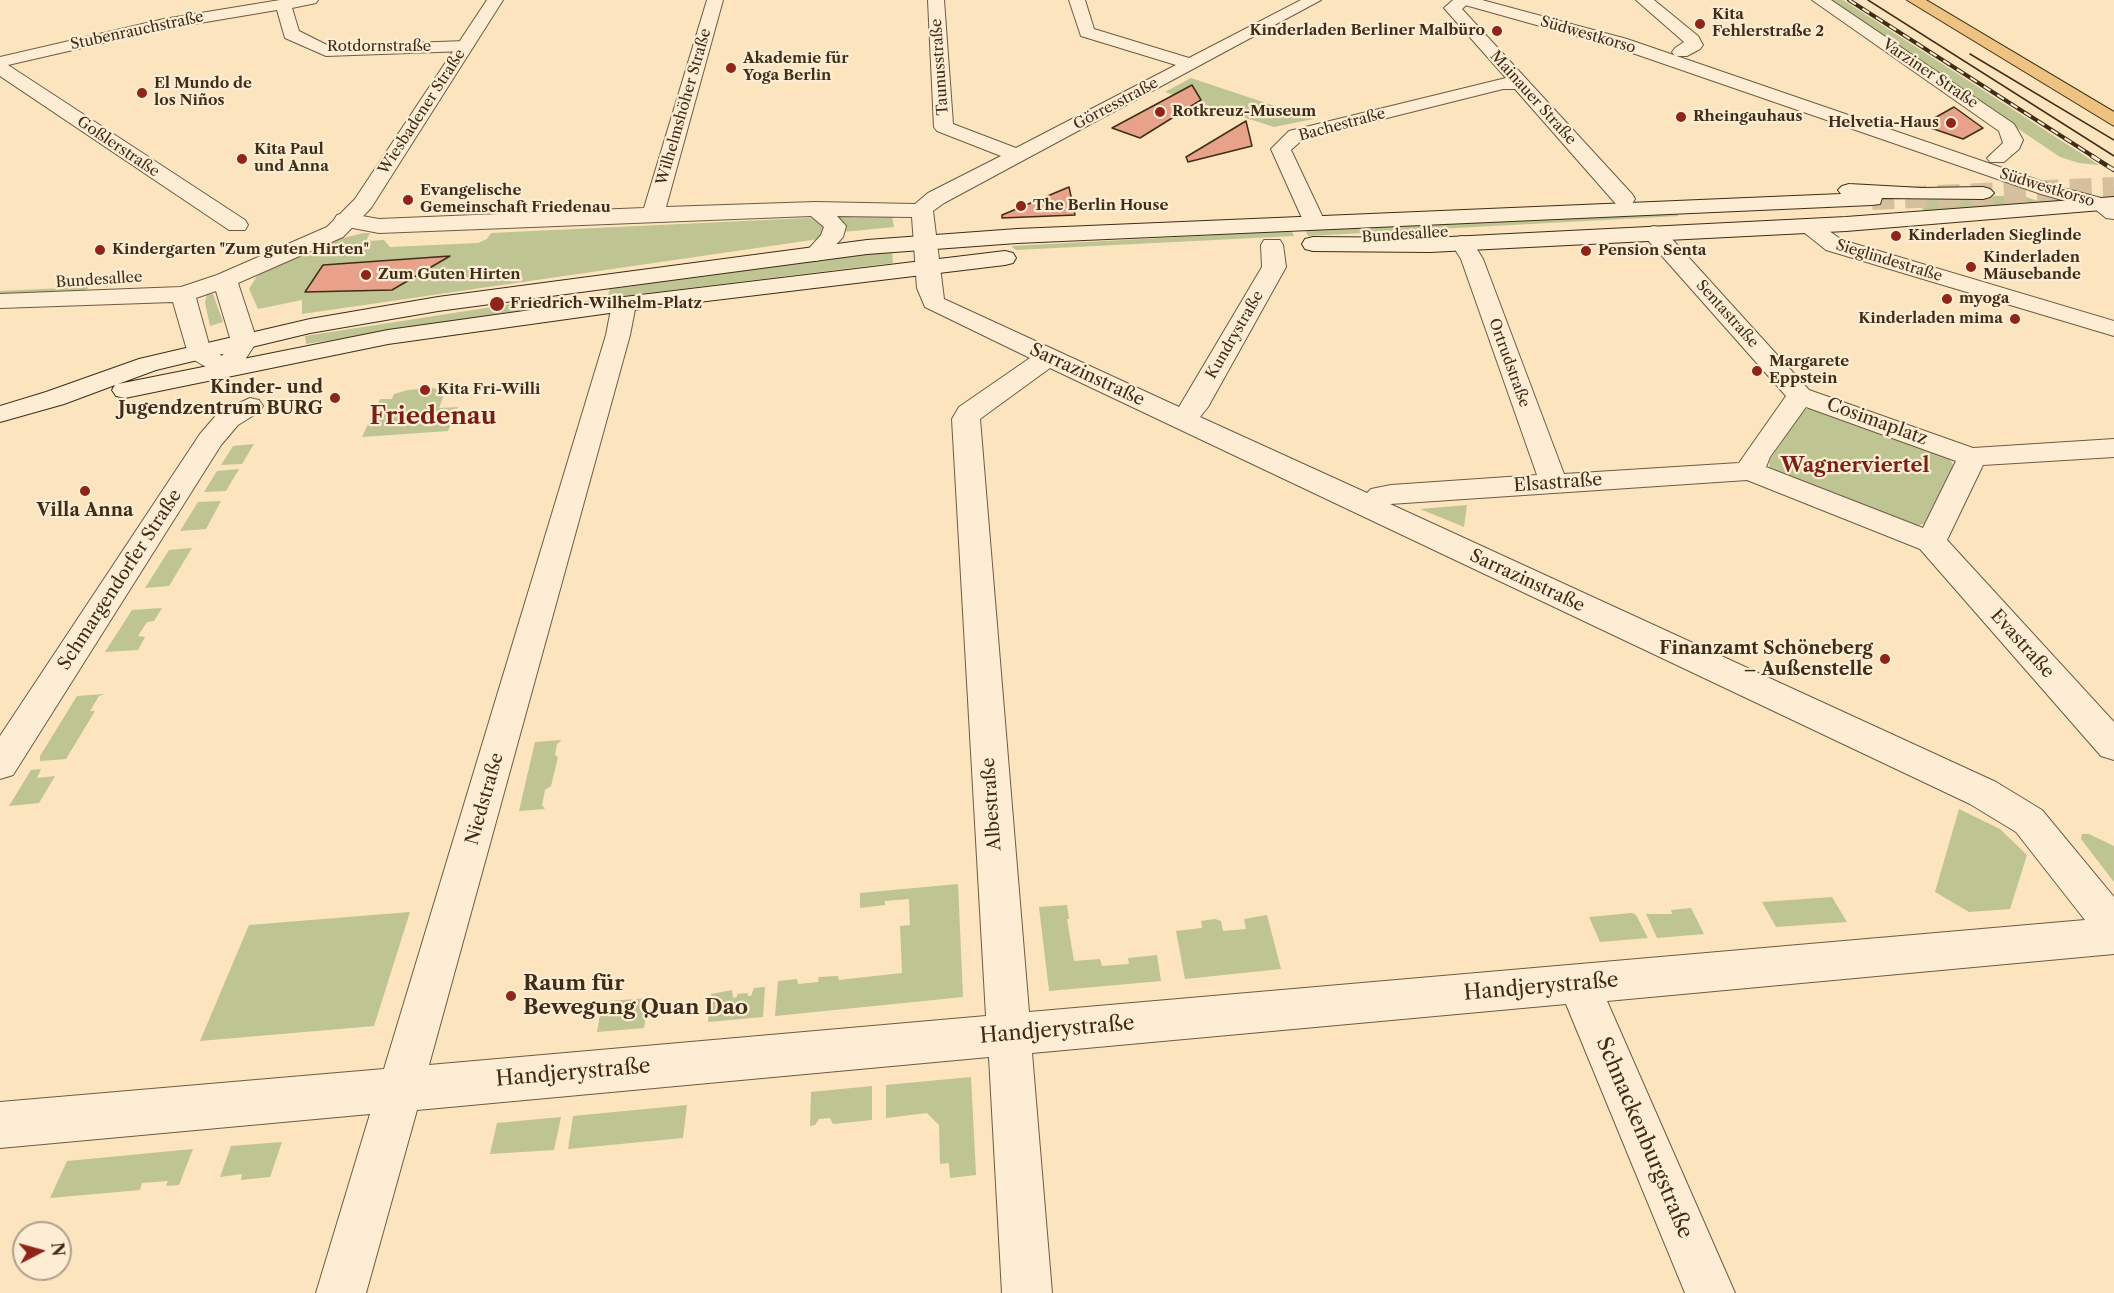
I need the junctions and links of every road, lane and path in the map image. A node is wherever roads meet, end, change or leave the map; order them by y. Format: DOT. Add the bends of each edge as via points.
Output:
graph roads {
  1 [pos="310,0"];
  2 [pos="495,0"];
  3 [pos="715,0"];
  4 [pos="936,0"];
  5 [pos="1077,0"];
  6 [pos="1313,0"];
  7 [pos="1464,0"];
  8 [pos="1504,0"];
  9 [pos="1644,0"];
  10 [pos="1820,0"];
  11 [pos="1915,0"];
  12 [pos="1939,0"];
  13 [pos="283,4"];
  14 [pos="173,7"];
  15 [pos="164,24"];
  16 [pos="465,46"];
  17 [pos="1673,55"];
  18 [pos="0,62"];
  19 [pos="1191,64"];
  20 [pos="0,68"];
  21 [pos="1520,83"];
  22 [pos="2114,102"];
  23 [pos="2114,120"];
  24 [pos="1017,155"];
  25 [pos="1997,158"];
  26 [pos="2114,187"];
  27 [pos="2077,188"];
  28 [pos="2048,190"];
  29 [pos="1624,199"];
  30 [pos="1876,206"];
  31 [pos="2110,207"];
  32 [pos="816,208"];
  33 [pos="922,211"];
  34 [pos="652,214"];
  35 [pos="1396,219"];
  36 [pos="345,220"];
  37 [pos="237,225"];
  38 [pos="1807,226"];
  39 [pos="1314,233"];
  40 [pos="1654,233"];
  41 [pos="924,242"];
  42 [pos="1462,243"];
  43 [pos="1272,245"];
  44 [pos="1002,248"];
  45 [pos="815,254"];
  46 [pos="926,267"];
  47 [pos="225,280"];
  48 [pos="190,285"];
  49 [pos="0,286"];
  50 [pos="0,302"];
  51 [pos="624,304"];
  52 [pos="2114,329"];
  53 [pos="244,340"];
  54 [pos="198,352"];
  55 [pos="1049,357"];
  56 [pos="227,369"];
  57 [pos="1800,396"];
  58 [pos="55,398"];
  59 [pos="250,406"];
  60 [pos="0,414"];
  61 [pos="1182,419"];
  62 [pos="2114,448"];
  63 [pos="1971,457"];
  64 [pos="1750,471"];
  65 [pos="1555,483"];
  66 [pos="1371,507"];
  67 [pos="1931,542"];
  68 [pos="2114,746"];
  69 [pos="0,765"];
  70 [pos="2114,928"];
  71 [pos="2114,936"];
  72 [pos="1578,983"];
  73 [pos="1008,1034"];
  74 [pos="401,1089"];
  75 [pos="0,1125"];
  76 [pos="341,1293"];
  77 [pos="1027,1293"];
  78 [pos="1710,1293"];
  1 -- 13 [label="street, Stubenrauchstraße"];
  2 -- 16 [label="street, Wiesbadener Straße"];
  3 -- 34 [label="street, Wilhelmshöher Straße"];
  4 -- 24 [label="street, Taunusstraße" via="944,127"];
  5 -- 19 [label="street" via="1087,32"];
  6 -- 19 [label="street, Görresstraße"];
  7 -- 17 [label="street, Südwestkorso"];
  7 -- 21 [label="street, Mainauer Straße" via="1452,8"];
  8 -- 17 [label="street, Südwestkorso" via="1636,36"];
  9 -- 17 [label="street" via="1692,40 1694,45"];
  10 -- 25 [label="street, Varziner Straße" via="2007,128 2012,145"];
  11 -- 23 [label="highway"];
  12 -- 22 [label="highway"];
  13 -- 15 [label="street, Stubenrauchstraße"];
  13 -- 16 [label="street, Rotdornstraße" via="291,34 326,51"];
  14 -- 15 [label="street" via="162,18"];
  15 -- 18 [label="street, Stubenrauchstraße"];
  16 -- 36 [label="street, Wiesbadener Straße" via="363,203"];
  17 -- 25 [label="street, Südwestkorso"];
  17 -- 28 [label="street, Südwestkorso"];
  19 -- 24 [label="street, Görresstraße"];
  20 -- 37 [label="street, Goßlerstraße"];
  21 -- 29 [label="street, Mainauer Straße"];
  21 -- 39 [label="street, Bachestraße" via="1296,135 1281,149"];
  24 -- 33 [label="street, Görresstraße" via="936,198"];
  25 -- 27 [label="street, Südwestkorso"];
  26 -- 27 [label="street"];
  27 -- 28 [label="street"];
  27 -- 31 [label="street, Südwestkorso"];
  28 -- 30 [label="street" via="1945,194"];
  28 -- 31 [label="street, Südwestkorso"];
  29 -- 30 [label="street"];
  29 -- 35 [label="street" via="1480,206"];
  30 -- 31 [label="street"];
  30 -- 35 [label="street, Bundesallee"];
  30 -- 38 [label="street"];
  30 -- 39 [label="street, Bundesallee" via="1374,235"];
  32 -- 33 [label="street"];
  32 -- 34 [label="street"];
  32 -- 45 [label="street" via="835,226 832,237"];
  33 -- 41 [label="street"];
  34 -- 36 [label="street" via="379,226"];
  35 -- 39 [label="street, Bundesallee"];
  36 -- 47 [label="street" via="335,232"];
  36 -- 48 [label="street" via="325,224"];
  38 -- 40 [label="street"];
  38 -- 52 [label="street, Sieglindestraße" via="1834,245"];
  39 -- 42 [label="street"];
  39 -- 43 [label="street, Bundesallee"];
  39 -- 44 [label="street, Bundesallee"];
  40 -- 42 [label="street"];
  40 -- 57 [label="street, Sentastraße"];
  41 -- 44 [label="street, Bundesallee"];
  41 -- 45 [label="street"];
  41 -- 46 [label="street, Sarrazinstraße"];
  42 -- 65 [label="street, Ortrudstraße" via="1472,259"];
  43 -- 44 [label="street, Bundesallee"];
  43 -- 61 [label="street, Kundrystraße" via="1274,267 1195,407"];
  44 -- 46 [label="street, Bundesallee"];
  45 -- 53 [label="street" via="438,304"];
  46 -- 51 [label="street"];
  46 -- 55 [label="street, Sarrazinstraße" via="930,296 939,306"];
  47 -- 48 [label="street"];
  47 -- 53 [label="street"];
  48 -- 49 [label="street, Bundesallee"];
  48 -- 50 [label="street, Bundesallee"];
  48 -- 54 [label="street"];
  51 -- 56 [label="street" via="366,341"];
  51 -- 74 [label="street, Niedstraße"];
  53 -- 54 [label="street"];
  53 -- 56 [label="street"];
  54 -- 56 [label="street"];
  54 -- 58 [label="street" via="140,367"];
  55 -- 61 [label="street, Sarrazinstraße"];
  55 -- 73 [label="street, Albestraße" via="966,418"];
  56 -- 58 [label="street" via="156,386"];
  57 -- 63 [label="street, Cosimaplatz"];
  57 -- 64 [label="street" via="1756,456"];
  58 -- 60 [label="street"];
  59 -- 69 [label="street, Schmargendorfer Straße" via="228,419 210,440"];
  61 -- 66 [label="street, Sarrazinstraße"];
  62 -- 63 [label="street"];
  63 -- 67 [label="street"];
  64 -- 65 [label="street, Elsastraße"];
  64 -- 67 [label="street"];
  65 -- 66 [label="street, Elsastraße" via="1391,494 1381,496"];
  66 -- 70 [label="street, Sarrazinstraße" via="1991,797 2029,821 2045,838"];
  67 -- 68 [label="street, Evastraße"];
  71 -- 72 [label="street, Handjerystraße"];
  72 -- 73 [label="street, Handjerystraße"];
  72 -- 78 [label="street, Schnackenburgstraße"];
  73 -- 74 [label="street, Handjerystraße"];
  73 -- 77 [label="street, Albestraße"];
  74 -- 75 [label="street, Handjerystraße"];
  74 -- 76 [label="street, Niedstraße"];
}
